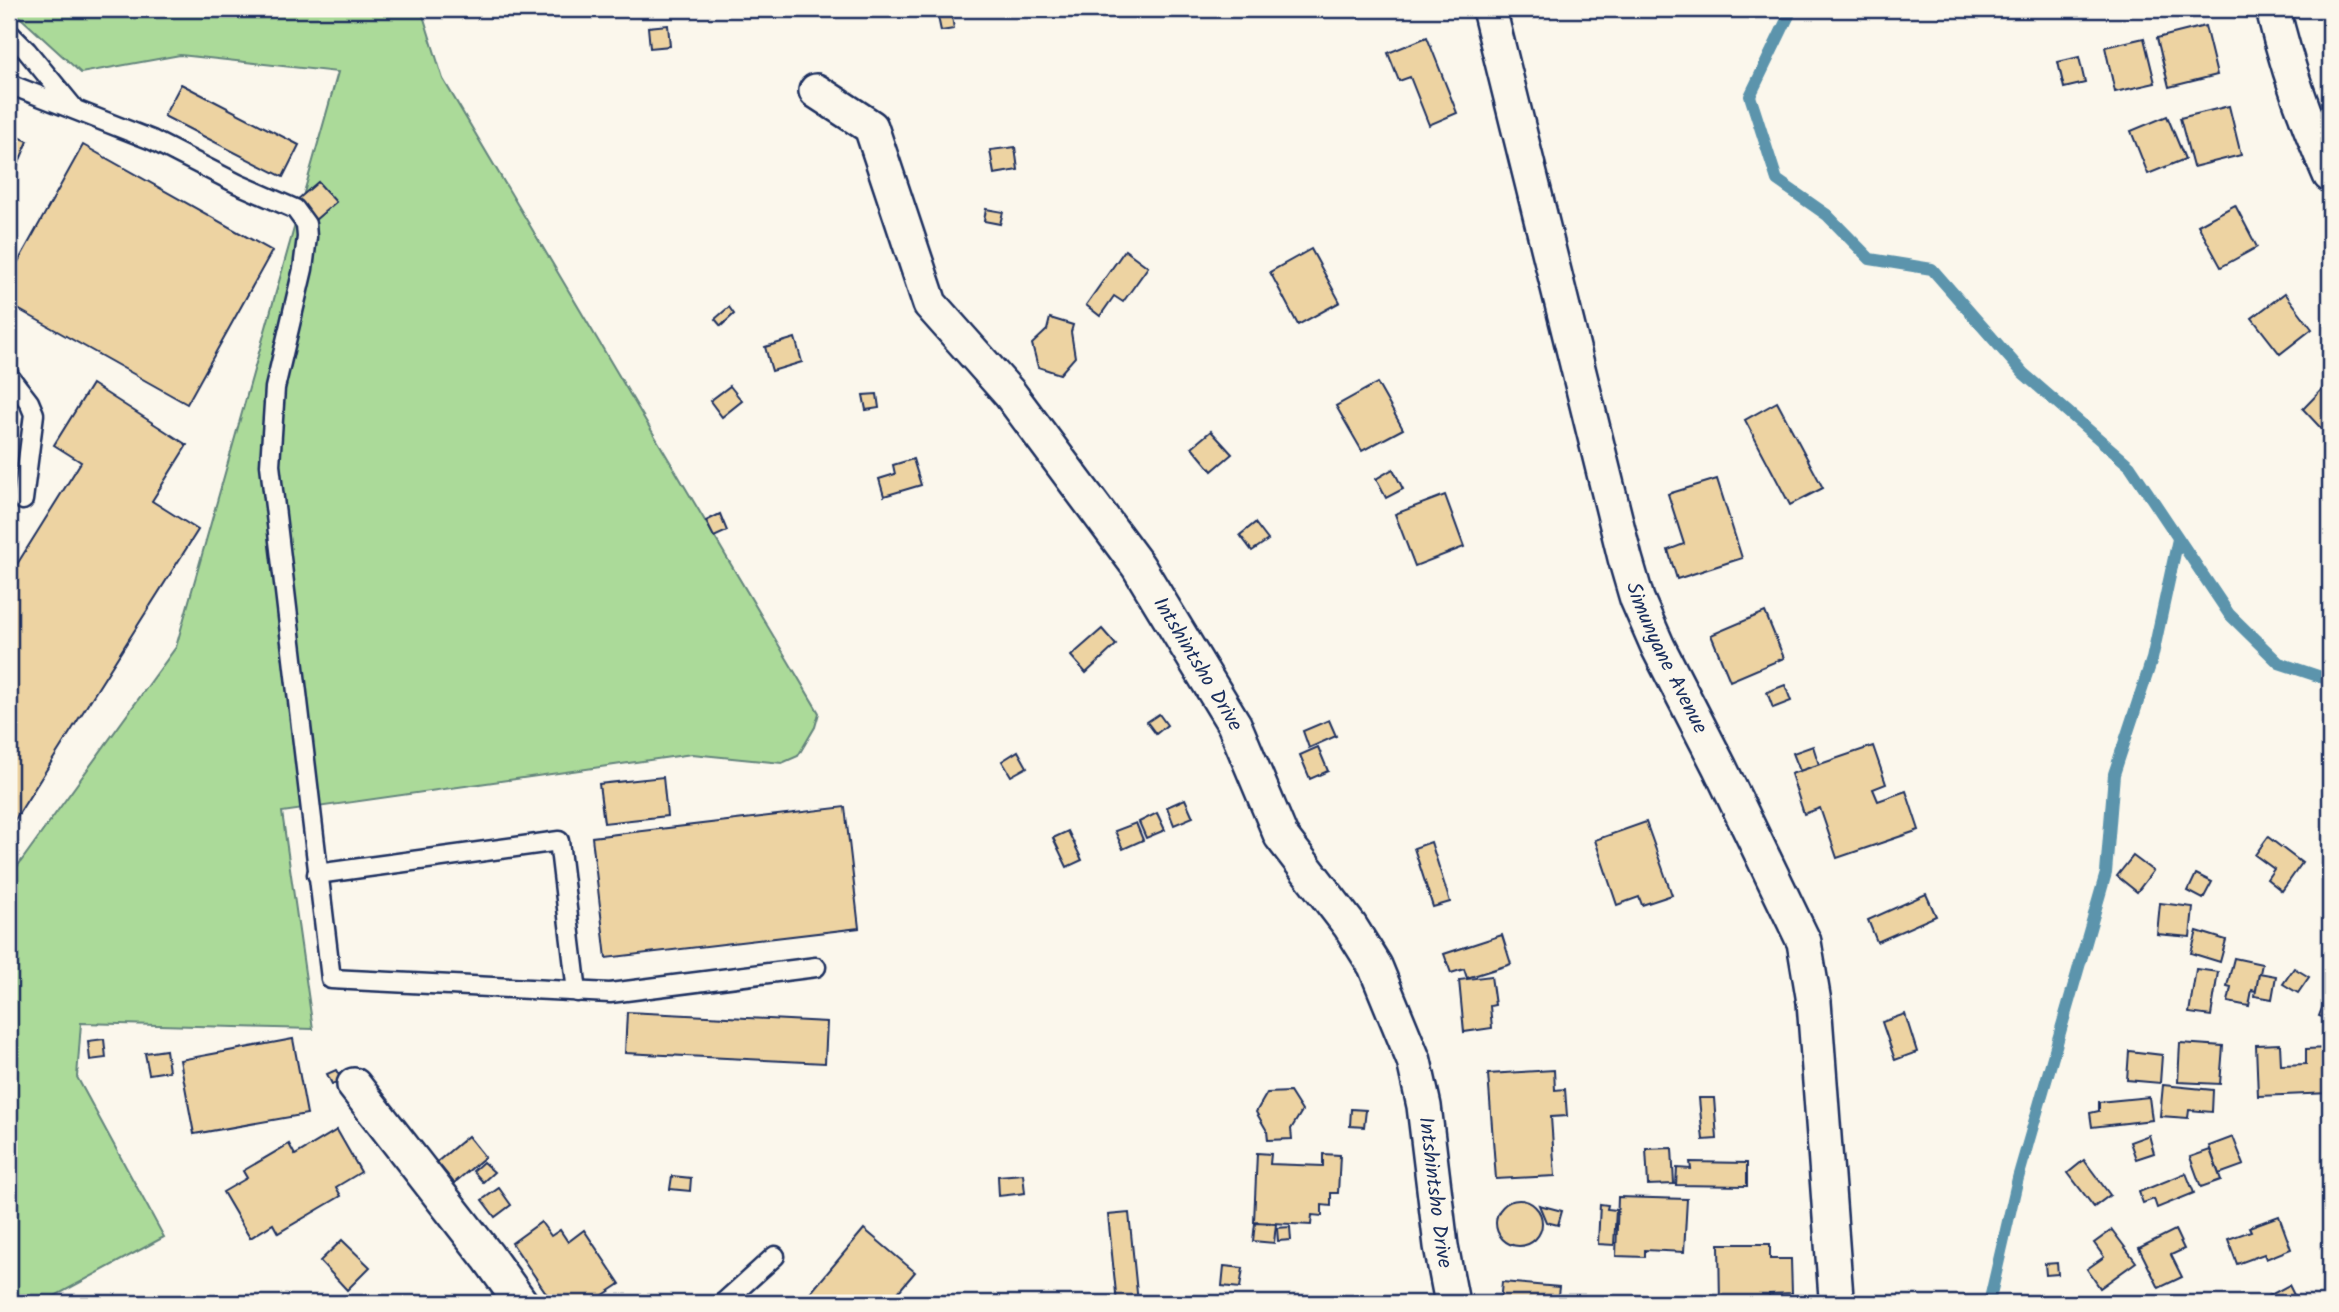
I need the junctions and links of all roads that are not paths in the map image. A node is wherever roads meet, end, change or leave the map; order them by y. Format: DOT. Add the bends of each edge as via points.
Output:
graph roads {
  1 [pos="1489,9"];
  2 [pos="2273,9"];
  3 [pos="9,33"];
  4 [pos="9,84"];
  5 [pos="816,91"];
  6 [pos="75,110"];
  7 [pos="2330,175"];
  8 [pos="9,376"];
  9 [pos="23,500"];
  10 [pos="317,874"];
  11 [pos="817,967"];
  12 [pos="577,992"];
  13 [pos="354,1085"];
  14 [pos="775,1256"];
  15 [pos="1836,1297"];
  16 [pos="521,1303"];
  17 [pos="723,1303"];
  18 [pos="1452,1303"];
  1 -- 15 [label="street, Simunyane Avenue" via="1637,599 1804,942 1814,1002"];
  2 -- 7 [label="street" via="2283,50"];
  3 -- 6 [label="lane"];
  4 -- 6 [label="lane"];
  5 -- 18 [label="street, Intshintsho Drive" via="871,127 930,304 1010,394 1138,566 1234,724 1281,836 1375,966 1414,1061"];
  6 -- 10 [label="lane" via="152,140 295,209 306,224 303,269 275,388 270,465"];
  8 -- 9 [label="lane" via="34,414"];
  10 -- 12 [label="lane" via="331,979"];
  10 -- 12 [label="lane" via="559,841"];
  11 -- 12 [label="lane" via="610,993"];
  13 -- 16 [label="street"];
  14 -- 17 [label="lane"];
}
